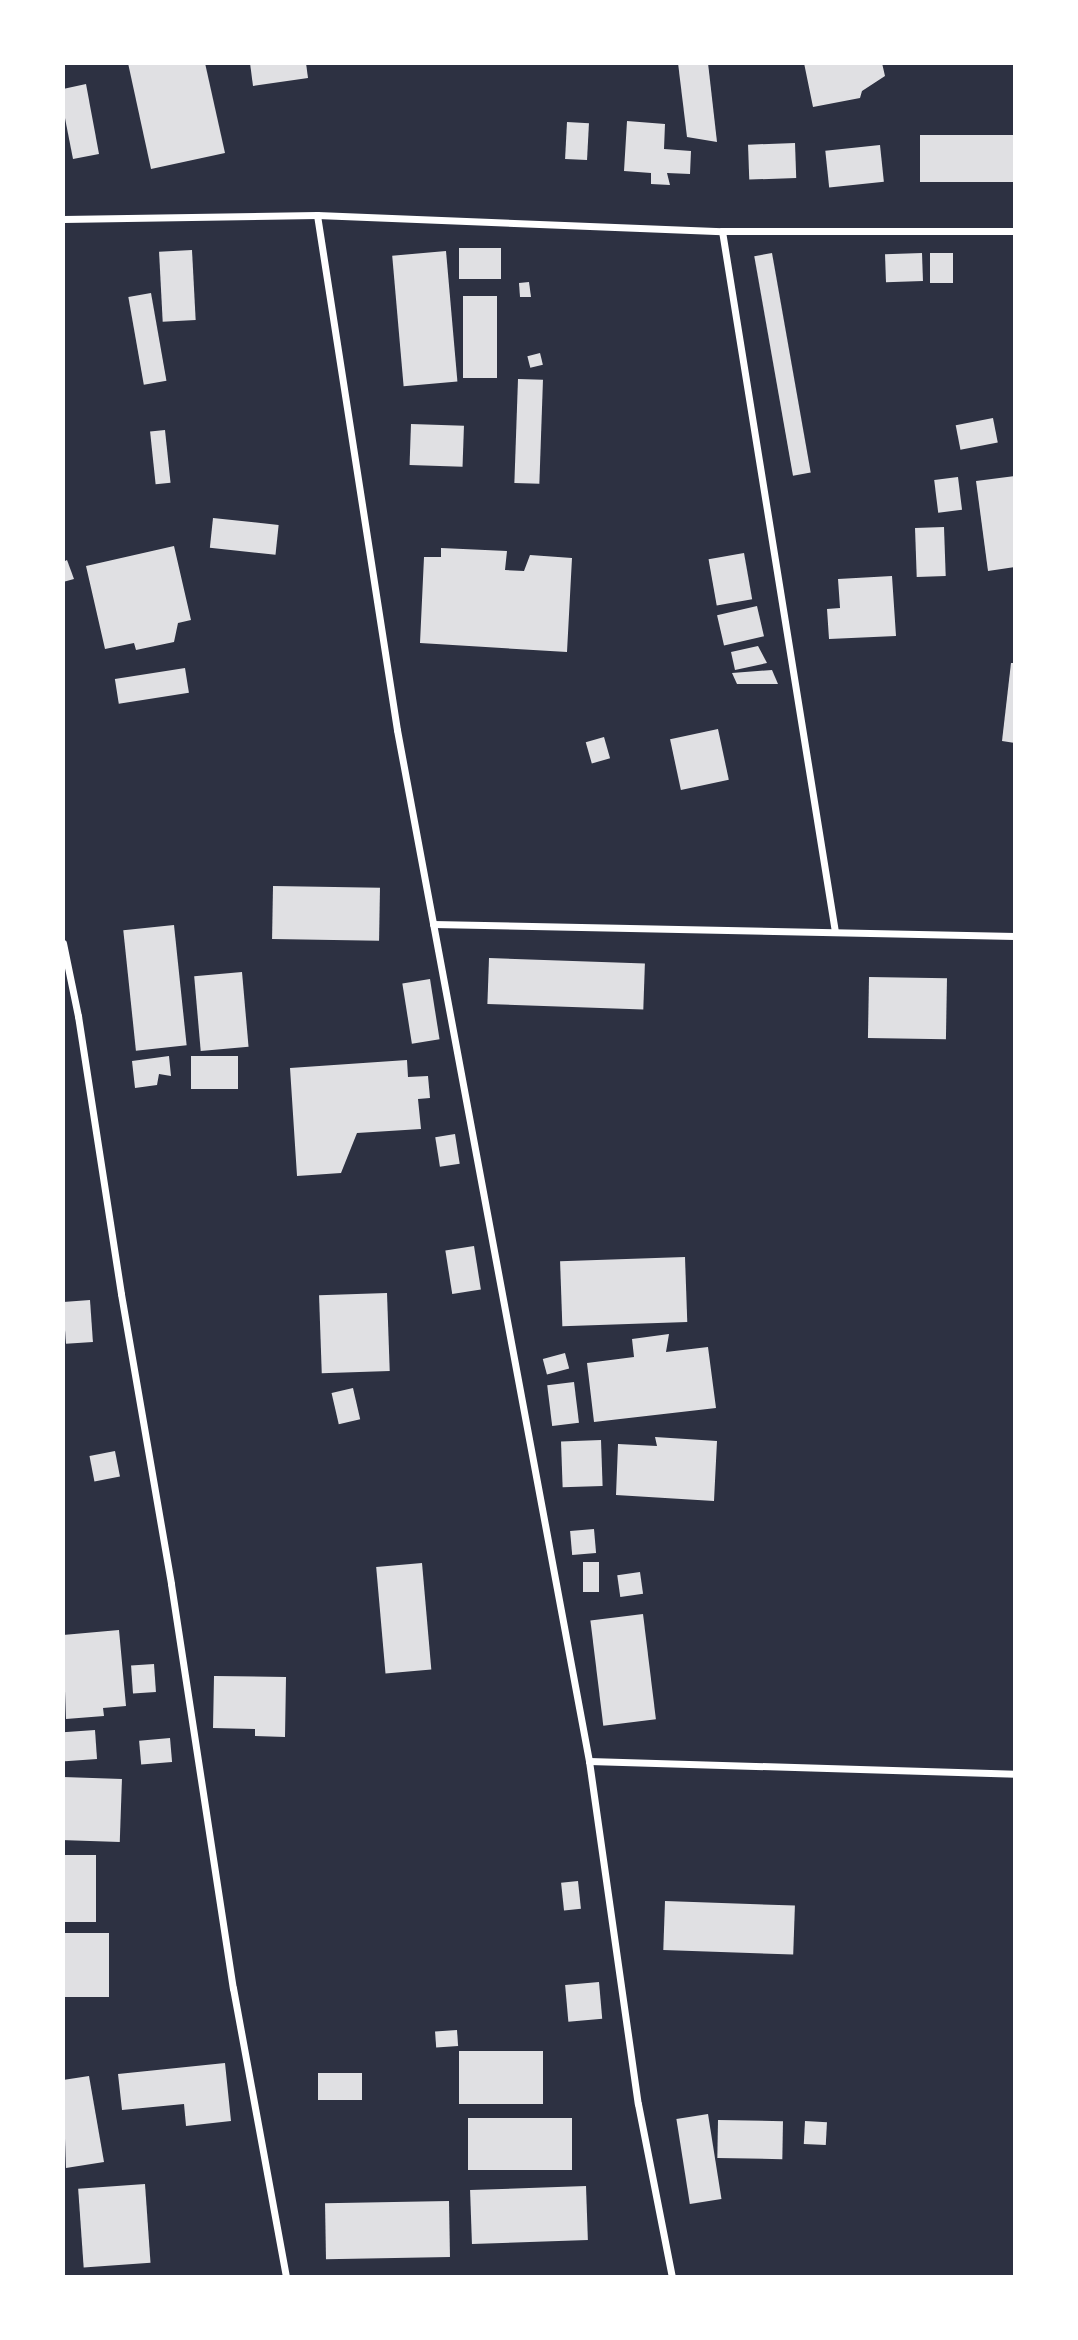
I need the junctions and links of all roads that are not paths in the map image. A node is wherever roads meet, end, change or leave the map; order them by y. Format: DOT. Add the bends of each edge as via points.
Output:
graph roads {
  1 [pos="317,215"];
  2 [pos="63,219"];
  3 [pos="722,231"];
  4 [pos="1015,231"];
  5 [pos="433,924"];
  6 [pos="835,932"];
  7 [pos="1015,936"];
  8 [pos="63,943"];
  9 [pos="589,1760"];
  10 [pos="1015,1774"];
  11 [pos="286,2277"];
  12 [pos="672,2277"];
  1 -- 2 [label="street"];
  1 -- 3 [label="street"];
  1 -- 5 [label="street" via="397,730"];
  3 -- 4 [label="street"];
  3 -- 6 [label="street"];
  5 -- 6 [label="street"];
  5 -- 9 [label="street"];
  6 -- 7 [label="street"];
  8 -- 11 [label="street" via="171,1584 233,1988"];
  9 -- 10 [label="street"];
  9 -- 12 [label="street" via="638,2104"];
}
